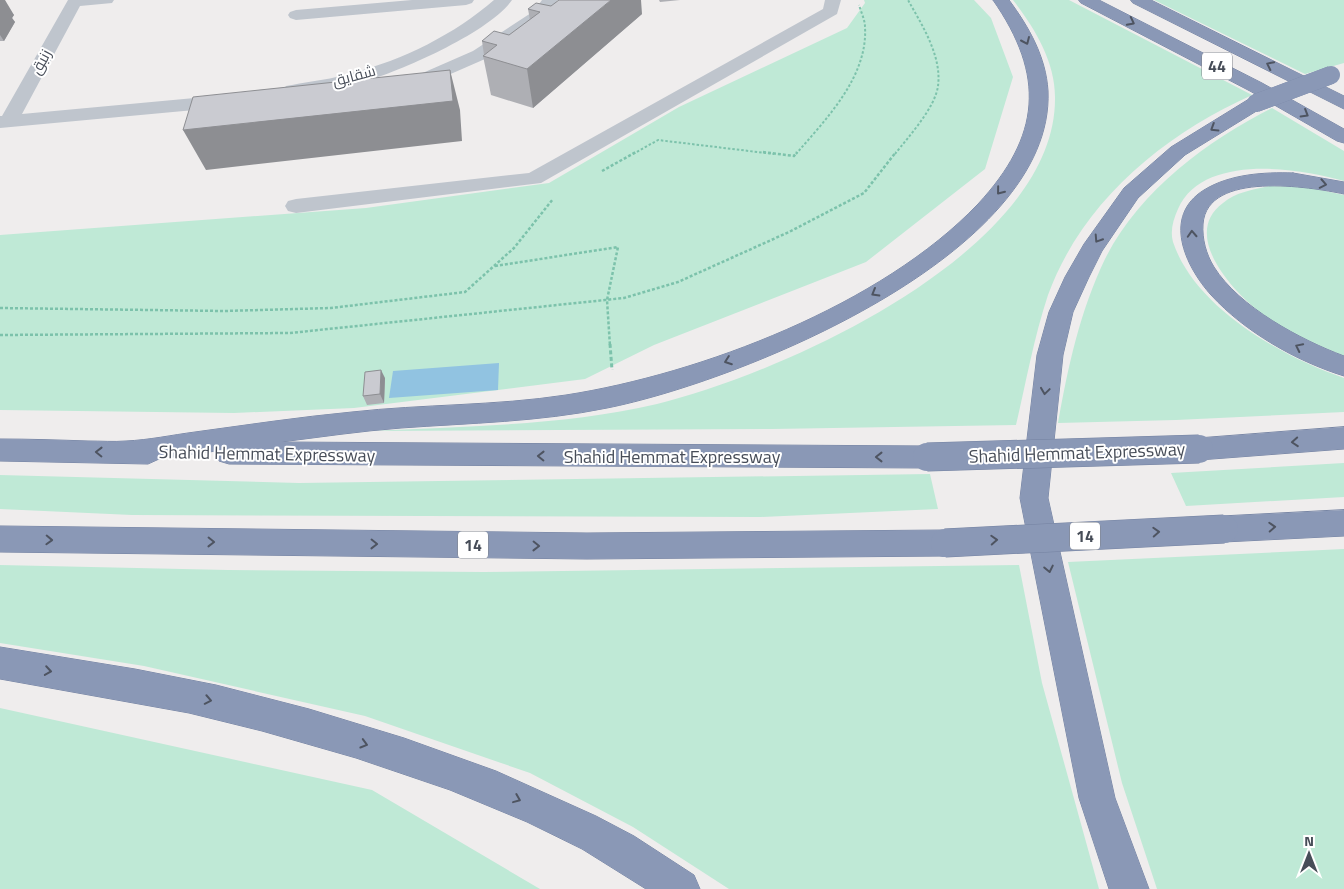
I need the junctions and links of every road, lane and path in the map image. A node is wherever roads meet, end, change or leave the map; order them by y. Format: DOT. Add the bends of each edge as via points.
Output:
graph roads {
  1 [pos="106,0"];
  2 [pos="466,0"];
  3 [pos="504,0"];
  4 [pos="550,0"];
  5 [pos="833,0"];
  6 [pos="856,0"];
  7 [pos="908,0"];
  8 [pos="1001,0"];
  9 [pos="1087,0"];
  10 [pos="1140,0"];
  11 [pos="76,1"];
  12 [pos="296,15"];
  13 [pos="1338,73"];
  14 [pos="362,76"];
  15 [pos="280,92"];
  16 [pos="243,100"];
  17 [pos="1344,104"];
  18 [pos="4,122"];
  19 [pos="1344,137"];
  20 [pos="600,172"];
  21 [pos="1344,188"];
  22 [pos="560,195"];
  23 [pos="296,206"];
  24 [pos="493,266"];
  25 [pos="607,300"];
  26 [pos="0,308"];
  27 [pos="0,335"];
  28 [pos="1344,366"];
  29 [pos="612,378"];
  30 [pos="1344,438"];
  31 [pos="0,450"];
  32 [pos="129,452"];
  33 [pos="1344,523"];
  34 [pos="0,539"];
  35 [pos="0,663"];
  36 [pos="680,889"];
  37 [pos="1129,889"];
  1 -- 11 [label="street, زنبق"];
  2 -- 12 [label="street"];
  3 -- 14 [label="street, شقایق" via="442,43"];
  4 -- 14 [label="street" via="540,14 479,55 390,91"];
  5 -- 23 [label="street" via="831,11 534,179"];
  6 -- 20 [label="path" via="864,16 866,44 845,95 794,156 658,140"];
  7 -- 25 [label="path" via="938,66 938,86 919,123 864,193 789,232 678,282"];
  8 -- 32 [label="highway, one-way" via="1026,38 1039,85 1036,125 1024,159 969,226 934,255 838,314 766,347 697,372 634,391 565,406 375,420"];
  9 -- 19 [label="highway, 44, one-way" via="1256,86"];
  17 -- 10 [label="highway, 44, one-way"];
  11 -- 18 [label="street, زنبق"];
  13 -- 37 [label="highway, one-way, bridge" via="1256,103 1178,152 1131,193 1077,276 1061,312 1050,354 1034,498 1097,798"];
  14 -- 15 [label="street, شقایق"];
  16 -- 18 [label="street"];
  28 -- 21 [label="highway, one-way" via="1296,346 1258,322 1228,297 1207,274 1190,234 1193,215 1201,202 1216,190 1234,184 1277,179"];
  22 -- 24 [label="path" via="551,200 514,248"];
  24 -- 25 [label="path" via="618,247"];
  24 -- 26 [label="path" via="466,292 330,308 224,311"];
  25 -- 27 [label="path" via="290,334"];
  25 -- 29 [label="path"];
  30 -- 32 [label="highway, Shahid Hemmat Expressway, one-way, bridge" via="1199,449 927,458"];
  32 -- 31 [label="highway, Shahid Hemmat Expressway, one-way"];
  34 -- 33 [label="highway, 14, one-way, bridge" via="586,546 945,543"];
  35 -- 36 [label="highway, one-way" via="215,702 372,746 456,774 525,802 585,830"];
}
